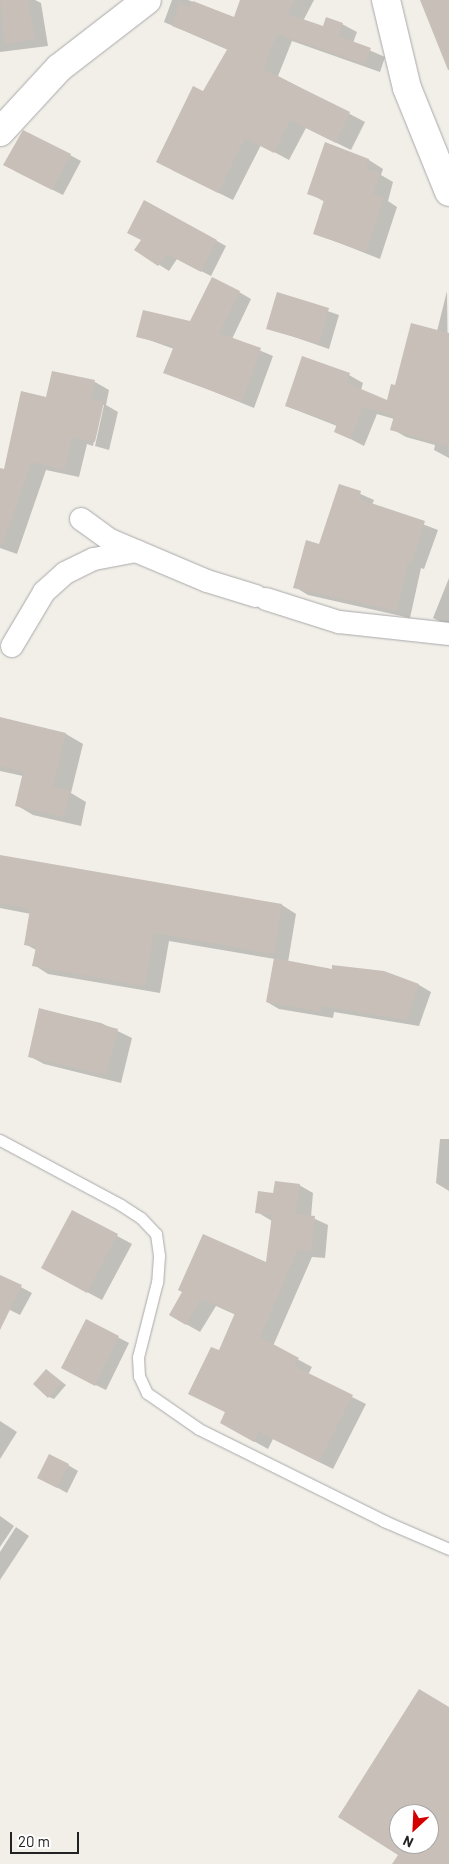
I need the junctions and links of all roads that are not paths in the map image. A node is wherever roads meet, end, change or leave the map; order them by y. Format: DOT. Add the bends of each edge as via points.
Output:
graph roads {
  1 [pos="147,0"];
  2 [pos="386,0"];
  3 [pos="0,132"];
  4 [pos="449,192"];
  5 [pos="81,519"];
  6 [pos="136,551"];
  7 [pos="449,634"];
  8 [pos="12,646"];
  9 [pos="0,1140"];
  10 [pos="449,1549"];
  1 -- 3 [label="street" via="59,68"];
  2 -- 4 [label="street" via="407,88"];
  5 -- 6 [label="street" via="110,540"];
  6 -- 7 [label="street" via="206,581 339,622"];
  6 -- 8 [label="street" via="94,559 65,573 44,592"];
  9 -- 10 [label="lane" via="121,1205 141,1218 156,1234 159,1256 157,1282 138,1357 139,1376 147,1393 199,1429 384,1521"];
}
